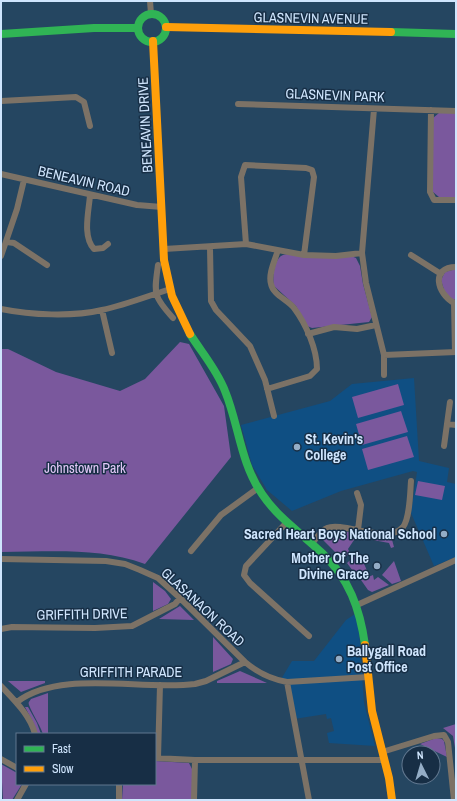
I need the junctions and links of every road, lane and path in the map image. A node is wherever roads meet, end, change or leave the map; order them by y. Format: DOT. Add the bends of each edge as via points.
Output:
graph roads {
  1 [pos="150,1"];
  2 [pos="151,14"];
  3 [pos="166,27"];
  4 [pos="138,28"];
  5 [pos="1,34"];
  6 [pos="456,34"];
  7 [pos="153,41"];
  8 [pos="1,101"];
  9 [pos="238,104"];
  10 [pos="374,109"];
  11 [pos="431,110"];
  12 [pos="456,111"];
  13 [pos="90,126"];
  14 [pos="1,174"];
  15 [pos="24,180"];
  16 [pos="90,195"];
  17 [pos="456,200"];
  18 [pos="162,208"];
  19 [pos="7,242"];
  20 [pos="108,244"];
  21 [pos="246,244"];
  22 [pos="210,248"];
  23 [pos="164,250"];
  24 [pos="278,250"];
  25 [pos="362,253"];
  26 [pos="304,255"];
  27 [pos="411,255"];
  28 [pos="1,256"];
  29 [pos="47,265"];
  30 [pos="158,265"];
  31 [pos="456,267"];
  32 [pos="441,274"];
  33 [pos="170,289"];
  34 [pos="156,294"];
  35 [pos="455,302"];
  36 [pos="1,309"];
  37 [pos="102,310"];
  38 [pos="173,318"];
  39 [pos="376,325"];
  40 [pos="308,334"];
  41 [pos="455,352"];
  42 [pos="112,353"];
  43 [pos="384,355"];
  44 [pos="384,376"];
  45 [pos="267,389"];
  46 [pos="450,402"];
  47 [pos="274,416"];
  48 [pos="447,424"];
  49 [pos="456,425"];
  50 [pos="444,446"];
  51 [pos="411,481"];
  52 [pos="258,488"];
  53 [pos="357,493"];
  54 [pos="286,522"];
  55 [pos="358,530"];
  56 [pos="312,543"];
  57 [pos="191,550"];
  58 [pos="1,559"];
  59 [pos="456,560"];
  60 [pos="180,598"];
  61 [pos="357,605"];
  62 [pos="1,629"];
  63 [pos="309,636"];
  64 [pos="245,662"];
  65 [pos="368,677"];
  66 [pos="287,682"];
  67 [pos="160,685"];
  68 [pos="1,686"];
  69 [pos="17,702"];
  70 [pos="34,733"];
  71 [pos="383,756"];
  72 [pos="157,758"];
  73 [pos="1,759"];
  74 [pos="195,760"];
  75 [pos="301,761"];
  76 [pos="16,767"];
  77 [pos="25,785"];
  78 [pos="119,785"];
  79 [pos="17,800"];
  80 [pos="119,800"];
  81 [pos="194,800"];
  82 [pos="309,800"];
  83 [pos="392,800"];
  84 [pos="454,800"];
  1 -- 2 [label="street"];
  2 -- 3 [label="street" via="163,19"];
  2 -- 4 [label="street" via="140,20"];
  3 -- 6 [label="street, GLASNEVIN AVENUE"];
  3 -- 7 [label="street" via="164,35"];
  4 -- 5 [label="street"];
  4 -- 7 [label="street" via="142,36"];
  7 -- 18 [label="street, BENEAVIN DRIVE"];
  8 -- 13 [label="street" via="76,97 84,102"];
  9 -- 10 [label="street, GLASNEVIN PARK"];
  10 -- 11 [label="street, GLASNEVIN PARK"];
  10 -- 25 [label="street"];
  11 -- 12 [label="street, GLASNEVIN PARK"];
  11 -- 17 [label="street" via="430,192 434,200"];
  14 -- 15 [label="street, BENEAVIN ROAD"];
  15 -- 16 [label="street, BENEAVIN ROAD"];
  15 -- 19 [label="street"];
  16 -- 18 [label="street, BENEAVIN ROAD" via="150,208"];
  16 -- 20 [label="street" via="88,237 91,246 98,249"];
  18 -- 23 [label="street, BENEAVIN DRIVE"];
  19 -- 28 [label="street"];
  19 -- 29 [label="street" via="14,243"];
  21 -- 22 [label="street"];
  21 -- 24 [label="street"];
  21 -- 26 [label="street" via="241,177 245,166 306,168 312,170 314,177"];
  22 -- 23 [label="street"];
  22 -- 45 [label="street" via="211,300 216,310 250,346"];
  23 -- 33 [label="street, BENEAVIN DRIVE"];
  24 -- 26 [label="street"];
  24 -- 40 [label="street" via="270,280 271,286 294,308"];
  25 -- 26 [label="street" via="336,256"];
  25 -- 39 [label="street" via="364,275"];
  27 -- 32 [label="street"];
  30 -- 34 [label="street" via="154,289"];
  31 -- 32 [label="street" via="450,267"];
  32 -- 35 [label="street" via="441,291"];
  33 -- 34 [label="street"];
  33 -- 52 [label="street, BENEAVIN DRIVE" via="187,328 222,384 244,458"];
  34 -- 37 [label="street"];
  34 -- 38 [label="street" via="158,302"];
  35 -- 41 [label="street"];
  36 -- 37 [label="street" via="62,313"];
  37 -- 42 [label="street"];
  39 -- 40 [label="street" via="357,329 334,326"];
  39 -- 43 [label="street"];
  40 -- 45 [label="street" via="317,361 313,374"];
  41 -- 43 [label="street"];
  43 -- 44 [label="street"];
  45 -- 47 [label="street"];
  46 -- 48 [label="street"];
  48 -- 49 [label="street"];
  48 -- 50 [label="street"];
  51 -- 55 [label="street" via="408,511 403,527 386,533"];
  52 -- 54 [label="street, BENEAVIN DRIVE"];
  52 -- 57 [label="street" via="221,515"];
  53 -- 55 [label="street" via="360,506"];
  54 -- 56 [label="street, BENEAVIN DRIVE"];
  54 -- 63 [label="street" via="246,566 244,575"];
  55 -- 56 [label="street" via="332,526 322,531"];
  56 -- 61 [label="street, BENEAVIN DRIVE" via="341,574"];
  58 -- 60 [label="street, GLASANAON ROAD" via="106,561 124,564 158,578"];
  59 -- 61 [label="street"];
  60 -- 62 [label="street, GRIFFITH DRIVE" via="175,604 132,626"];
  60 -- 64 [label="street, GLASANAON ROAD"];
  61 -- 65 [label="street, BENEAVIN DRIVE" via="364,628"];
  64 -- 66 [label="street, GLASANAON ROAD" via="260,674"];
  64 -- 67 [label="street, GRIFFITH PARADE" via="206,681 185,685"];
  65 -- 66 [label="street, GLASANAON ROAD"];
  65 -- 71 [label="street, BENEAVIN DRIVE" via="372,713"];
  66 -- 75 [label="street"];
  67 -- 69 [label="street, GRIFFITH PARADE" via="68,684 40,690 26,695"];
  67 -- 72 [label="street"];
  68 -- 69 [label="street"];
  69 -- 70 [label="street" via="29,720"];
  71 -- 75 [label="street"];
  71 -- 83 [label="street, BENEAVIN DRIVE"];
  71 -- 84 [label="street" via="434,736 444,735 448,742"];
  72 -- 74 [label="street"];
  73 -- 76 [label="street"];
  74 -- 75 [label="street"];
  74 -- 81 [label="street"];
  75 -- 82 [label="street"];
  77 -- 79 [label="street"];
  78 -- 80 [label="street"];
}
